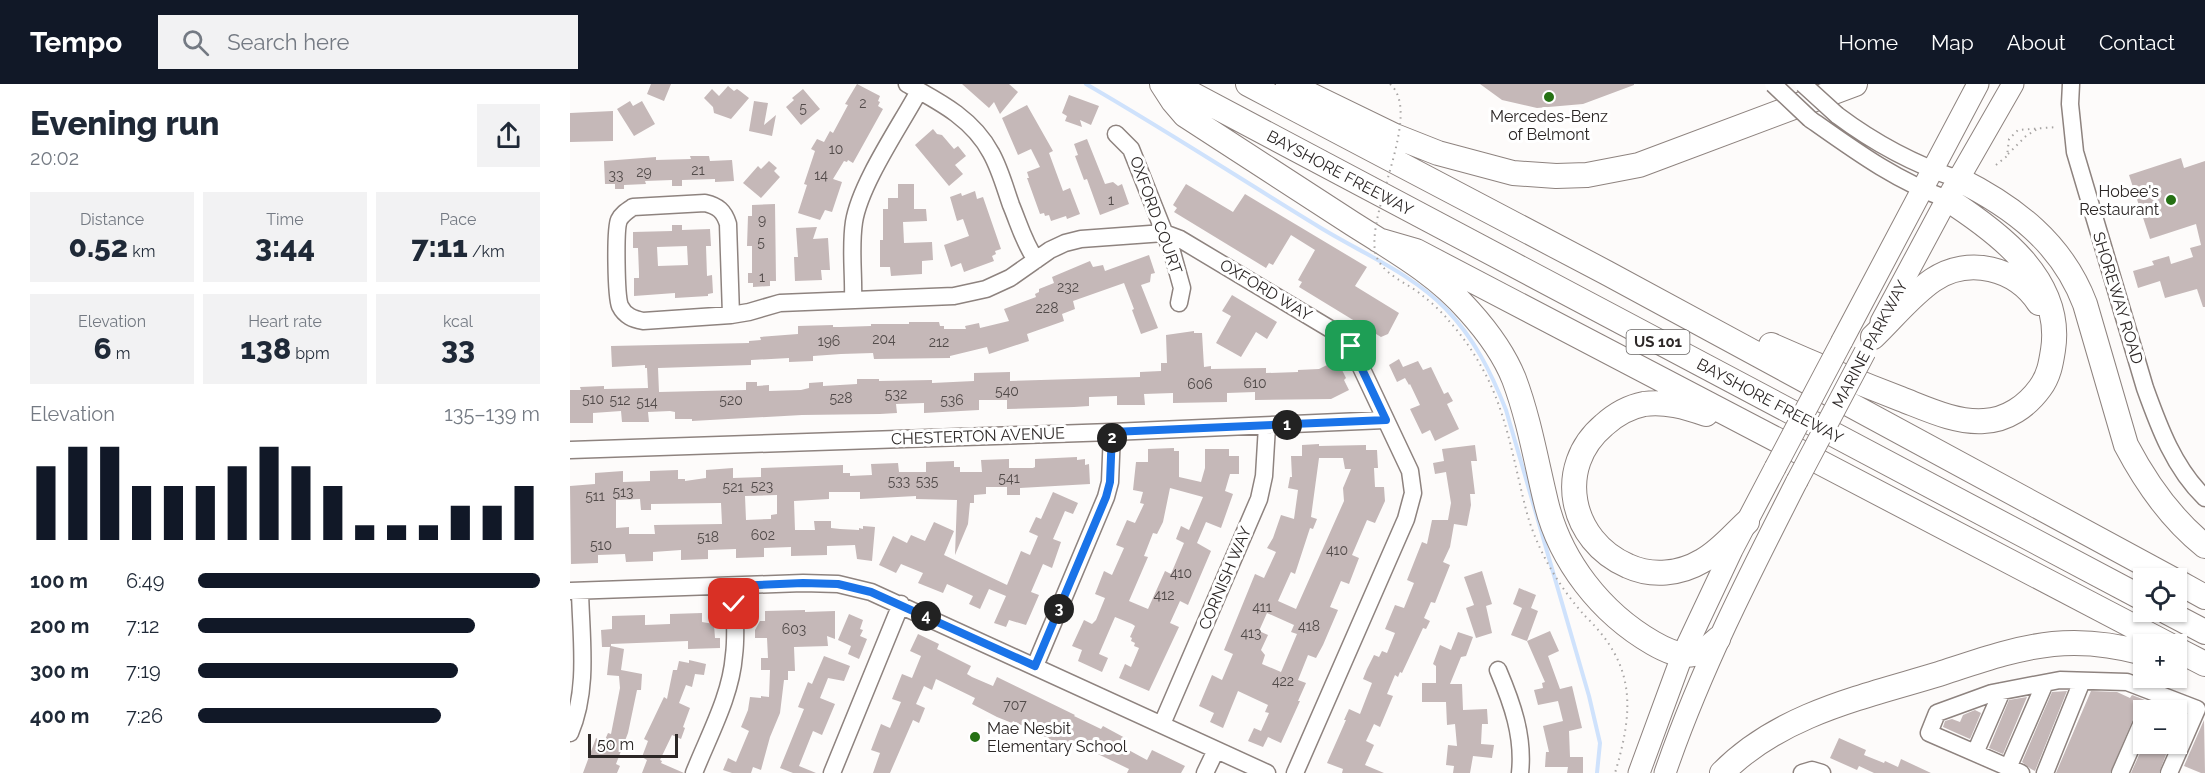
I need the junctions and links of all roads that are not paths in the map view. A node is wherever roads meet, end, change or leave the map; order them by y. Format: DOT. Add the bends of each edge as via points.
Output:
graph roads {
  1 [pos="1162,84"];
  2 [pos="1173,84"];
  3 [pos="1248,84"];
  4 [pos="1288,84"];
  5 [pos="1773,84"];
  6 [pos="1803,84"];
  7 [pos="1855,84"];
  8 [pos="1978,84"];
  9 [pos="2013,84"];
  10 [pos="2071,84"];
  11 [pos="913,87"];
  12 [pos="1116,134"];
  13 [pos="1933,171"];
  14 [pos="1953,189"];
  15 [pos="1923,191"];
  16 [pos="1164,233"];
  17 [pos="1378,240"];
  18 [pos="1036,260"];
  19 [pos="1607,273"];
  20 [pos="853,300"];
  21 [pos="1179,303"];
  22 [pos="731,315"];
  23 [pos="1869,345"];
  24 [pos="2054,345"];
  25 [pos="1386,420"];
  26 [pos="1267,426"];
  27 [pos="1757,431"];
  28 [pos="1112,432"];
  29 [pos="570,450"];
  30 [pos="2205,498"];
  31 [pos="1747,522"];
  32 [pos="2205,546"];
  33 [pos="2152,568"];
  34 [pos="734,586"];
  35 [pos="2187,588"];
  36 [pos="575,591"];
  37 [pos="2133,593"];
  38 [pos="2205,597"];
  39 [pos="901,604"];
  40 [pos="2186,622"];
  41 [pos="2205,632"];
  42 [pos="2148,634"];
  43 [pos="1718,639"];
  44 [pos="2133,651"];
  45 [pos="2187,655"];
  46 [pos="1682,656"];
  47 [pos="2205,664"];
  48 [pos="1035,666"];
  49 [pos="2187,667"];
  50 [pos="1498,670"];
  51 [pos="2205,674"];
  52 [pos="2082,681"];
  53 [pos="2045,683"];
  54 [pos="2001,691"];
  55 [pos="2154,693"];
  56 [pos="2151,700"];
  57 [pos="1162,724"];
  58 [pos="570,733"];
  59 [pos="2133,743"];
  60 [pos="1216,750"];
  61 [pos="1976,753"];
  62 [pos="2014,770"];
  63 [pos="694,773"];
  64 [pos="832,773"];
  65 [pos="1205,773"];
  66 [pos="1267,773"];
  67 [pos="1296,773"];
  68 [pos="1520,773"];
  69 [pos="1639,773"];
  70 [pos="1665,773"];
  71 [pos="1722,773"];
  72 [pos="2046,773"];
  73 [pos="2120,773"];
  74 [pos="2169,773"];
  1 -- 17 [label="highway" via="1185,115"];
  2 -- 37 [label="highway, BAYSHORE FREEWAY / US 101"];
  3 -- 19 [label="highway, US 101"];
  4 -- 7 [label="highway" via="1438,153 1513,173 1587,176 1639,165"];
  5 -- 15 [label="street, bridge" via="1810,119 1867,160"];
  6 -- 13 [label="street, bridge" via="1837,115 1875,141"];
  8 -- 13 [label="main road, MARINE PARKWAY"];
  9 -- 14 [label="main road, MARINE PARKWAY"];
  10 -- 30 [label="street, SHOREWAY ROAD" via="2072,140 2145,388 2176,461"];
  11 -- 18 [label="street" via="967,121 982,138 993,155 1028,249"];
  11 -- 20 [label="street" via="855,219"];
  12 -- 16 [label="street, OXFORD COURT" via="1131,149"];
  13 -- 14 [label="street"];
  13 -- 15 [label="main road, MARINE PARKWAY"];
  14 -- 15 [label="street"];
  14 -- 23 [label="main road, MARINE PARKWAY"];
  14 -- 24 [label="highway" via="2034,274 2049,301"];
  14 -- 32 [label="highway" via="1987,193 2031,225 2060,257 2085,304 2119,425 2136,464 2170,513"];
  15 -- 31 [label="main road, MARINE PARKWAY, bridge"];
  16 -- 18 [label="street, OXFORD WAY" via="1081,239 1065,243"];
  16 -- 21 [label="street, OXFORD COURT" via="1182,288"];
  16 -- 25 [label="street, OXFORD WAY" via="1342,336 1351,346"];
  17 -- 27 [label="highway" via="1416,251"];
  17 -- 46 [label="highway" via="1454,295 1504,359 1526,416 1550,514 1566,553 1587,586 1629,627"];
  18 -- 20 [label="street, OXFORD WAY" via="1010,278 970,293 920,299"];
  19 -- 24 [label="highway" via="1834,373 1967,421 2001,418 2032,399 2049,370"];
  19 -- 33 [label="highway, US 101"];
  20 -- 22 [label="street, OXFORD WAY" via="780,303"];
  22 -- 22 [label="street" via="643,321 626,314 618,299 616,227 624,213 633,207 705,203 721,210 728,224"];
  23 -- 24 [label="highway" via="1934,279 1980,267 2010,275 2032,293 2048,322"];
  23 -- 43 [label="main road, MARINE PARKWAY, bridge"];
  25 -- 26 [label="street, CHESTERTON AVENUE"];
  25 -- 67 [label="street, OXFORD WAY" via="1410,471 1413,493 1406,519"];
  26 -- 28 [label="street, CHESTERTON AVENUE"];
  26 -- 57 [label="street, CORNISH WAY" via="1259,499"];
  27 -- 31 [label="highway" via="1680,406 1643,404 1611,418 1597,430 1585,445 1575,479 1578,514 1594,543 1612,558 1635,569 1652,573 1687,568 1704,560"];
  27 -- 42 [label="highway"];
  28 -- 29 [label="street, CHESTERTON AVENUE"];
  28 -- 48 [label="street" via="1106,497"];
  31 -- 46 [label="main road, MARINE PARKWAY"];
  34 -- 36 [label="street"];
  34 -- 39 [label="street" via="838,584"];
  34 -- 63 [label="street" via="735,655 730,679"];
  35 -- 38 [label="highway"];
  36 -- 58 [label="street" via="582,684"];
  39 -- 48 [label="street"];
  39 -- 64 [label="street"];
  40 -- 41 [label="highway"];
  43 -- 46 [label="highway" via="1701,652"];
  43 -- 70 [label="main road, MARINE PARKWAY"];
  44 -- 71 [label="highway" via="2074,643 2036,646 1996,656 1805,717 1765,739"];
  45 -- 47 [label="highway"];
  46 -- 69 [label="main road, MARINE PARKWAY"];
  48 -- 57 [label="street"];
  49 -- 51 [label="highway"];
  50 -- 68 [label="street" via="1517,720"];
  52 -- 53 [label="street"];
  52 -- 55 [label="street" via="2127,682"];
  52 -- 72 [label="street"];
  53 -- 54 [label="street"];
  53 -- 62 [label="street"];
  54 -- 61 [label="street"];
  54 -- 61 [label="street" via="1937,713 1929,733"];
  55 -- 56 [label="street"];
  55 -- 74 [label="street" via="2197,709"];
  57 -- 60 [label="street"];
  59 -- 73 [label="street"];
  60 -- 65 [label="street"];
  60 -- 66 [label="street"];
  61 -- 62 [label="street"];
}
